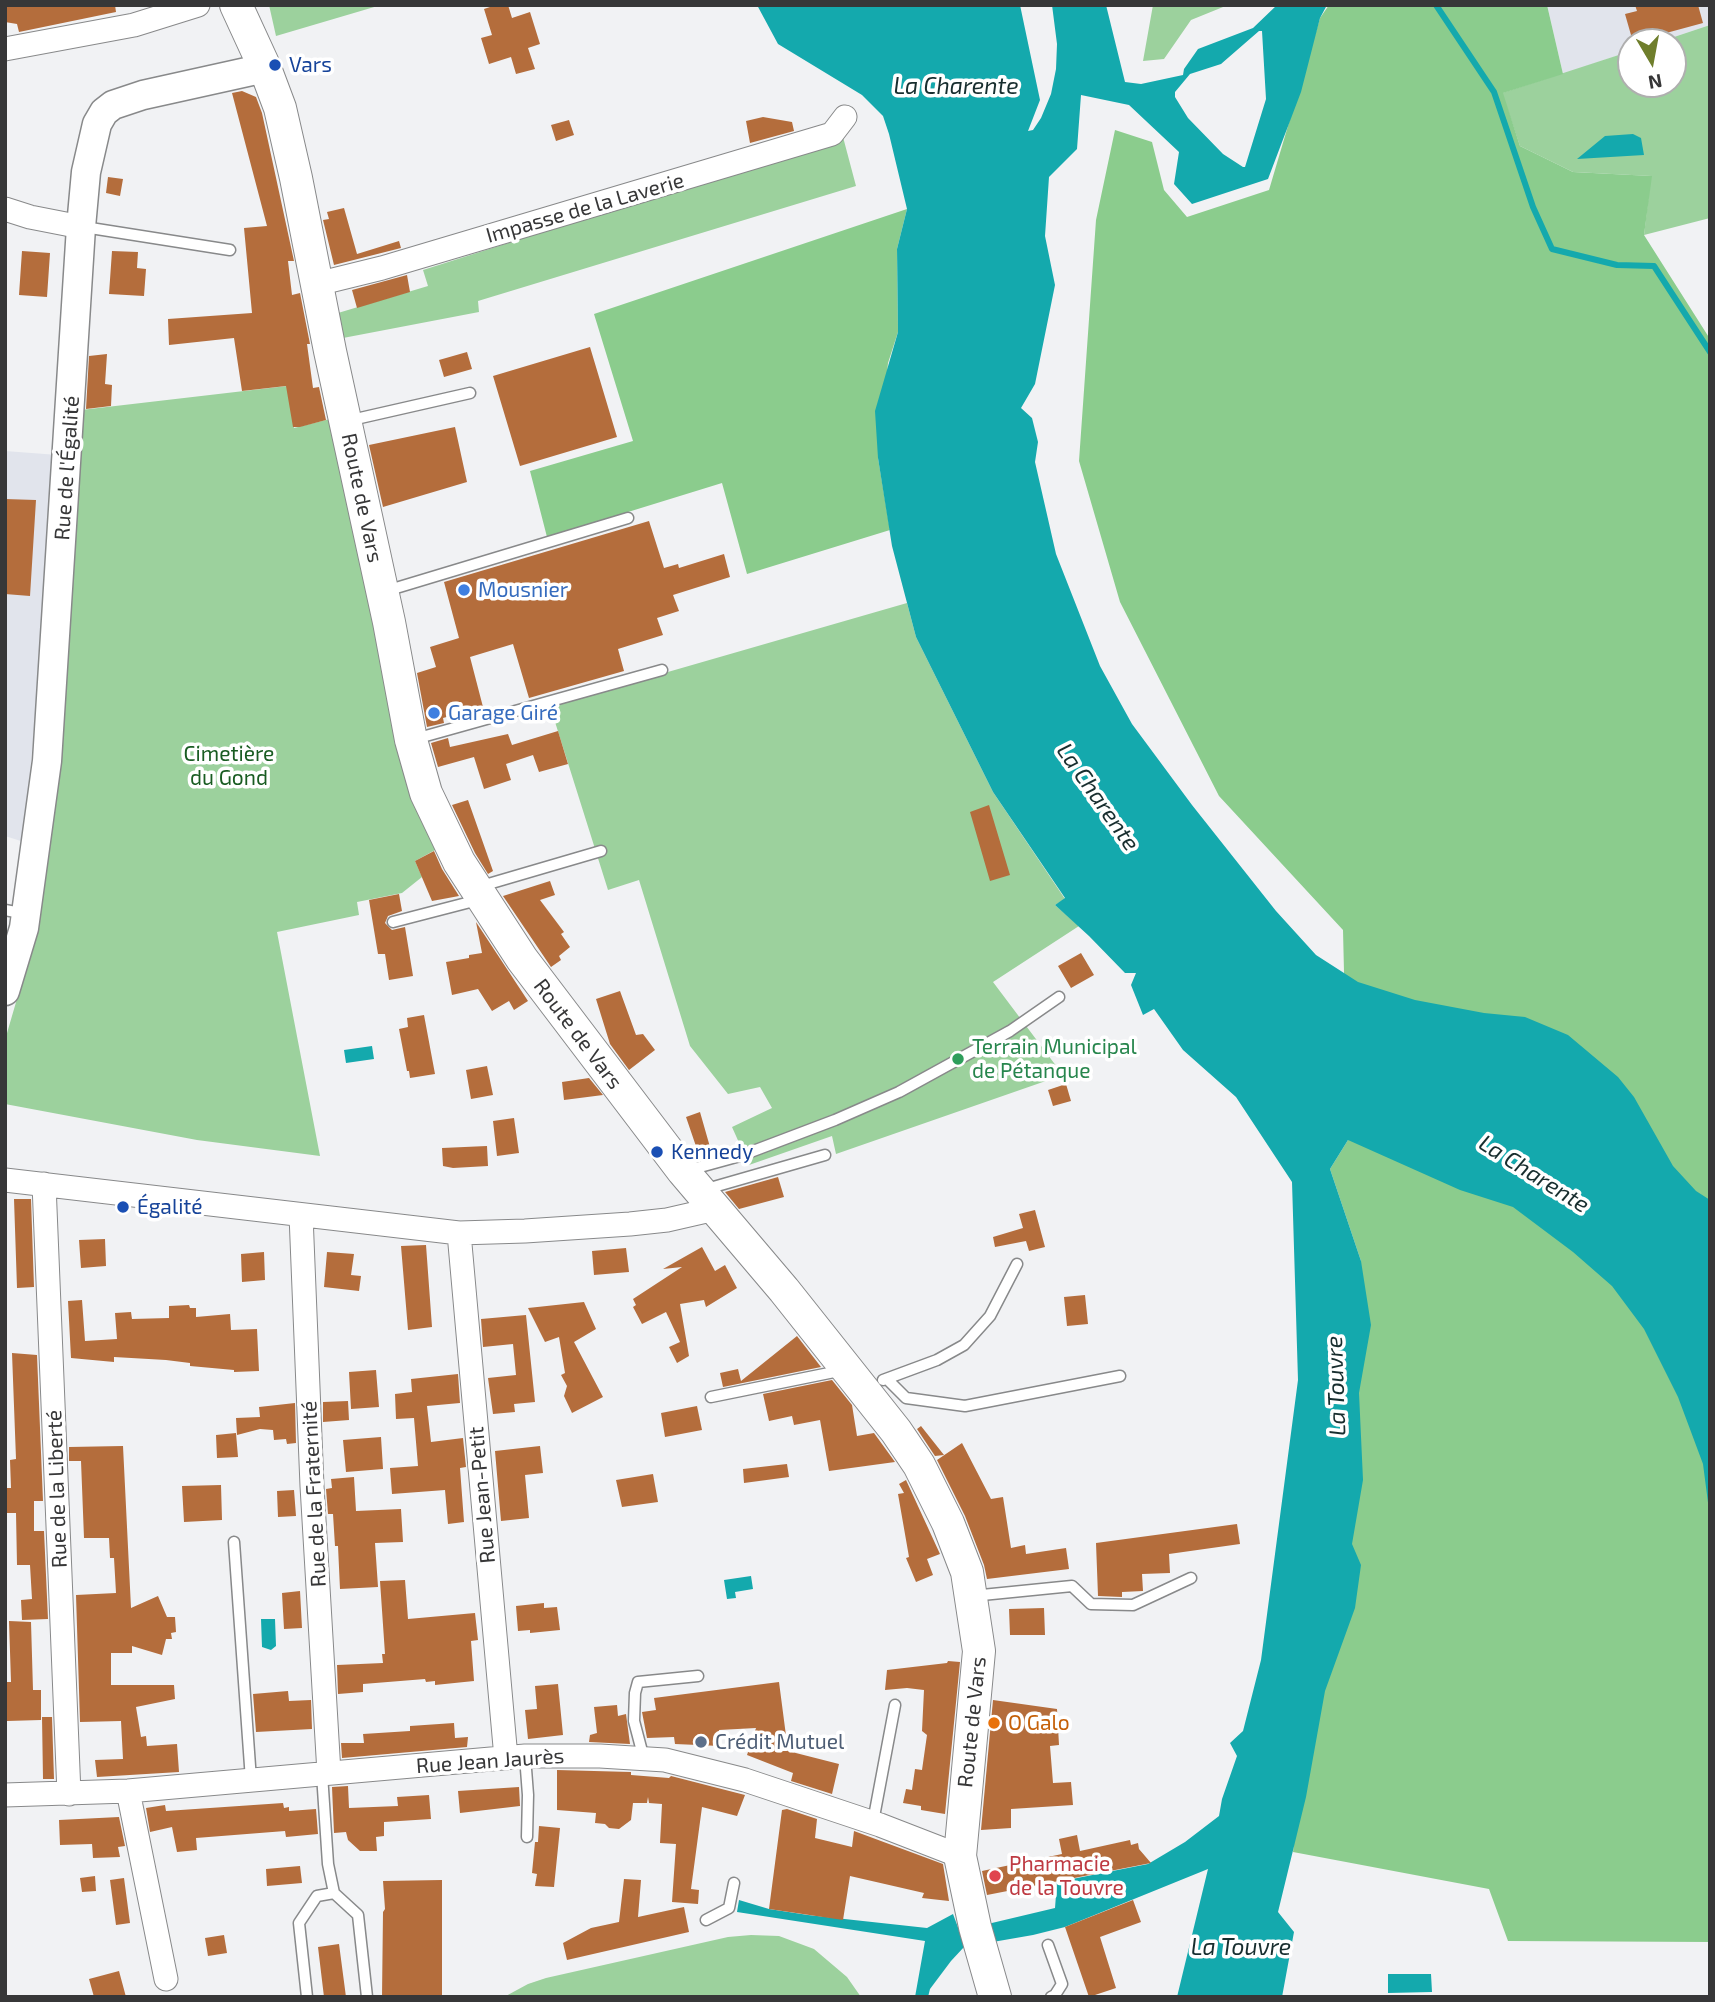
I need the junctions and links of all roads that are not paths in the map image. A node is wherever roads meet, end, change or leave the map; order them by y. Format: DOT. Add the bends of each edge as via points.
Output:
graph roads {
  1 [pos="198,5"];
  2 [pos="236,5"];
  3 [pos="136,15"];
  4 [pos="5,50"];
  5 [pos="265,68"];
  6 [pos="845,117"];
  7 [pos="5,209"];
  8 [pos="81,227"];
  9 [pos="230,250"];
  10 [pos="317,284"];
  11 [pos="470,393"];
  12 [pos="345,422"];
  13 [pos="628,518"];
  14 [pos="382,592"];
  15 [pos="662,670"];
  16 [pos="411,740"];
  17 [pos="601,851"];
  18 [pos="479,893"];
  19 [pos="16,912"];
  20 [pos="393,922"];
  21 [pos="5,990"];
  22 [pos="1059,997"];
  23 [pos="825,1155"];
  24 [pos="5,1180"];
  25 [pos="44,1184"];
  26 [pos="699,1191"];
  27 [pos="301,1215"];
  28 [pos="459,1233"];
  29 [pos="1017,1264"];
  30 [pos="1120,1376"];
  31 [pos="865,1379"];
  32 [pos="711,1397"];
  33 [pos="234,1542"];
  34 [pos="1191,1578"];
  35 [pos="972,1596"];
  36 [pos="698,1676"];
  37 [pos="895,1705"];
  38 [pos="515,1757"];
  39 [pos="644,1759"];
  40 [pos="326,1774"];
  41 [pos="251,1780"];
  42 [pos="128,1791"];
  43 [pos="69,1794"];
  44 [pos="5,1795"];
  45 [pos="873,1822"];
  46 [pos="527,1837"];
  47 [pos="960,1856"];
  48 [pos="734,1883"];
  49 [pos="334,1893"];
  50 [pos="706,1920"];
  51 [pos="1048,1944"];
  52 [pos="166,1979"];
  53 [pos="307,1997"];
  54 [pos="367,1997"];
  55 [pos="995,1997"];
  56 [pos="1051,1997"];
  1 -- 3 [label="street"];
  2 -- 5 [label="main road, Route de Vars"];
  3 -- 4 [label="street"];
  5 -- 8 [label="street, Rue de l'Égalité" via="143,95 104,112 86,172"];
  5 -- 10 [label="main road, Route de Vars" via="280,108"];
  6 -- 10 [label="street, Impasse de la Laverie" via="832,134"];
  7 -- 8 [label="street"];
  8 -- 9 [label="lane"];
  8 -- 19 [label="street, Rue de l'Égalité" via="47,761"];
  10 -- 12 [label="main road, Route de Vars"];
  11 -- 12 [label="lane"];
  12 -- 14 [label="main road, Route de Vars"];
  13 -- 14 [label="lane"];
  14 -- 16 [label="main road, Route de Vars"];
  15 -- 16 [label="lane"];
  16 -- 18 [label="main road, Route de Vars" via="426,793"];
  17 -- 18 [label="lane"];
  18 -- 20 [label="lane" via="450,909"];
  18 -- 26 [label="main road, Route de Vars" via="522,959"];
  19 -- 21 [label="street, Rue de l'Égalité" via="24,928"];
  22 -- 26 [label="lane" via="1010,1031 899,1092 740,1156"];
  23 -- 26 [label="lane"];
  24 -- 25 [label="street"];
  25 -- 27 [label="street"];
  25 -- 43 [label="street, Rue de la Liberté"];
  26 -- 28 [label="street" via="667,1220"];
  26 -- 31 [label="main road, Route de Vars"];
  27 -- 28 [label="street"];
  27 -- 40 [label="street, Rue de la Fraternité"];
  28 -- 38 [label="street, Rue Jean-Petit"];
  29 -- 31 [label="lane" via="990,1316 964,1345 937,1360"];
  30 -- 31 [label="lane" via="965,1406 906,1398"];
  31 -- 32 [label="lane"];
  31 -- 35 [label="main road, Route de Vars" via="919,1465 948,1523"];
  33 -- 41 [label="lane"];
  34 -- 35 [label="lane" via="1133,1605 1091,1604 1072,1586"];
  35 -- 47 [label="main road, Route de Vars" via="979,1651"];
  36 -- 39 [label="lane" via="638,1682 634,1721"];
  37 -- 45 [label="lane"];
  38 -- 39 [label="street, Rue Jean Jaurès" via="565,1754"];
  38 -- 40 [label="street, Rue Jean Jaurès"];
  38 -- 46 [label="lane" via="528,1795"];
  39 -- 45 [label="street, Rue Jean Jaurès" via="745,1780"];
  40 -- 41 [label="street, Rue Jean Jaurès"];
  40 -- 49 [label="lane" via="328,1864"];
  41 -- 42 [label="street, Rue Jean Jaurès"];
  42 -- 43 [label="street, Rue Jean Jaurès"];
  42 -- 52 [label="street"];
  43 -- 44 [label="street, Rue Jean Jaurès"];
  45 -- 47 [label="street, Rue Jean Jaurès"];
  47 -- 55 [label="main road, Route de Vars"];
  48 -- 50 [label="lane" via="729,1908"];
  49 -- 53 [label="lane" via="317,1895 299,1923"];
  49 -- 54 [label="lane" via="358,1915"];
  51 -- 56 [label="lane" via="1062,1984"];
}
